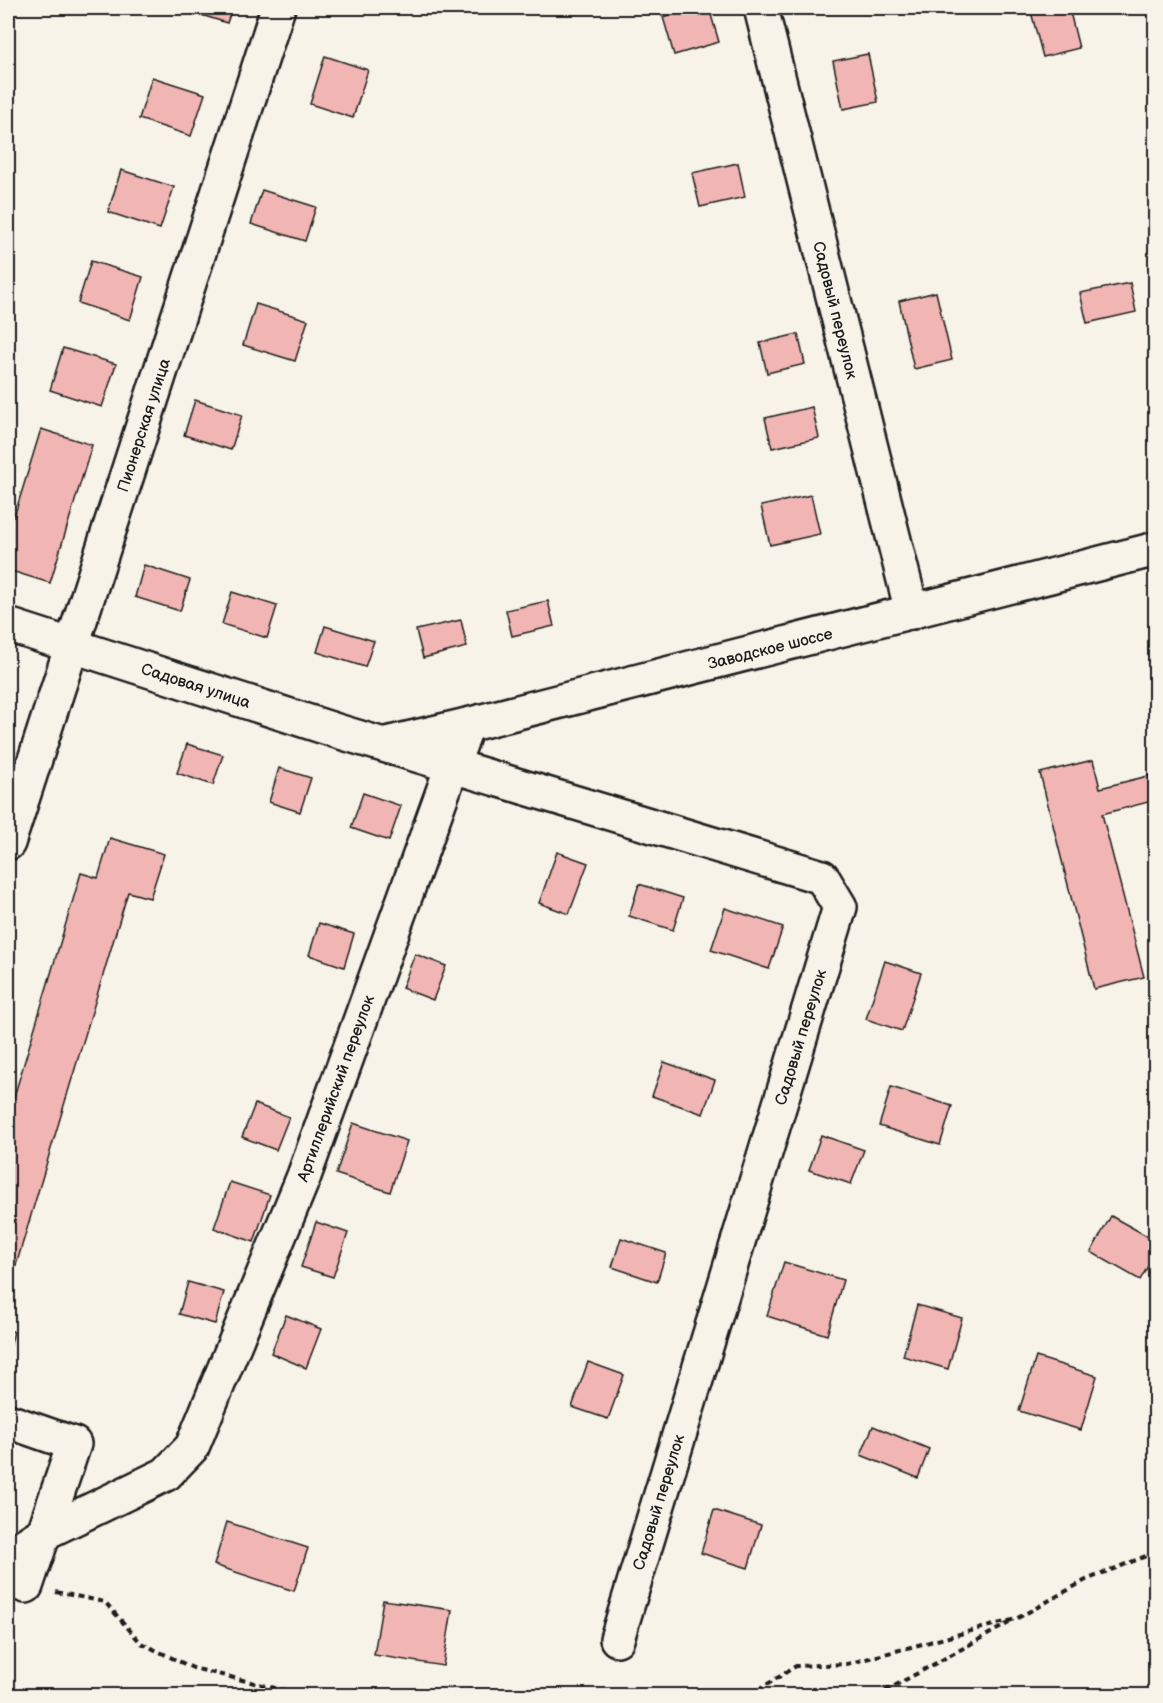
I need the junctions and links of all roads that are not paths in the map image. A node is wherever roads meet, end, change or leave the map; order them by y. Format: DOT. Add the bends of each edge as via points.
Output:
graph roads {
  1 [pos="278,8"];
  2 [pos="761,8"];
  3 [pos="1155,549"];
  4 [pos="912,612"];
  5 [pos="8,625"];
  6 [pos="72,645"];
  7 [pos="467,725"];
  8 [pos="384,745"];
  9 [pos="453,765"];
  10 [pos="8,843"];
  11 [pos="8,1421"];
  12 [pos="42,1534"];
  13 [pos="8,1556"];
  14 [pos="17,1583"];
  15 [pos="617,1639"];
  1 -- 6 [label="street, Пионерская улица"];
  2 -- 4 [label="street, Садовый переулок"];
  3 -- 4 [label="street, Заводское шоссе"];
  4 -- 7 [label="street, Заводское шоссе"];
  5 -- 6 [label="street, Садовая улица"];
  6 -- 8 [label="street, Садовая улица"];
  6 -- 10 [label="street, Пионерская улица"];
  7 -- 8 [label="street, Заводское шоссе"];
  7 -- 9 [label="street, Артиллерийский переулок"];
  8 -- 9 [label="street, Садовый переулок"];
  9 -- 12 [label="street, Артиллерийский переулок" via="304,1176 192,1447 166,1474"];
  9 -- 15 [label="street, Садовый переулок" via="822,877 840,907"];
  11 -- 12 [label="street" via="74,1444"];
  12 -- 13 [label="street"];
  12 -- 14 [label="street"];
}
